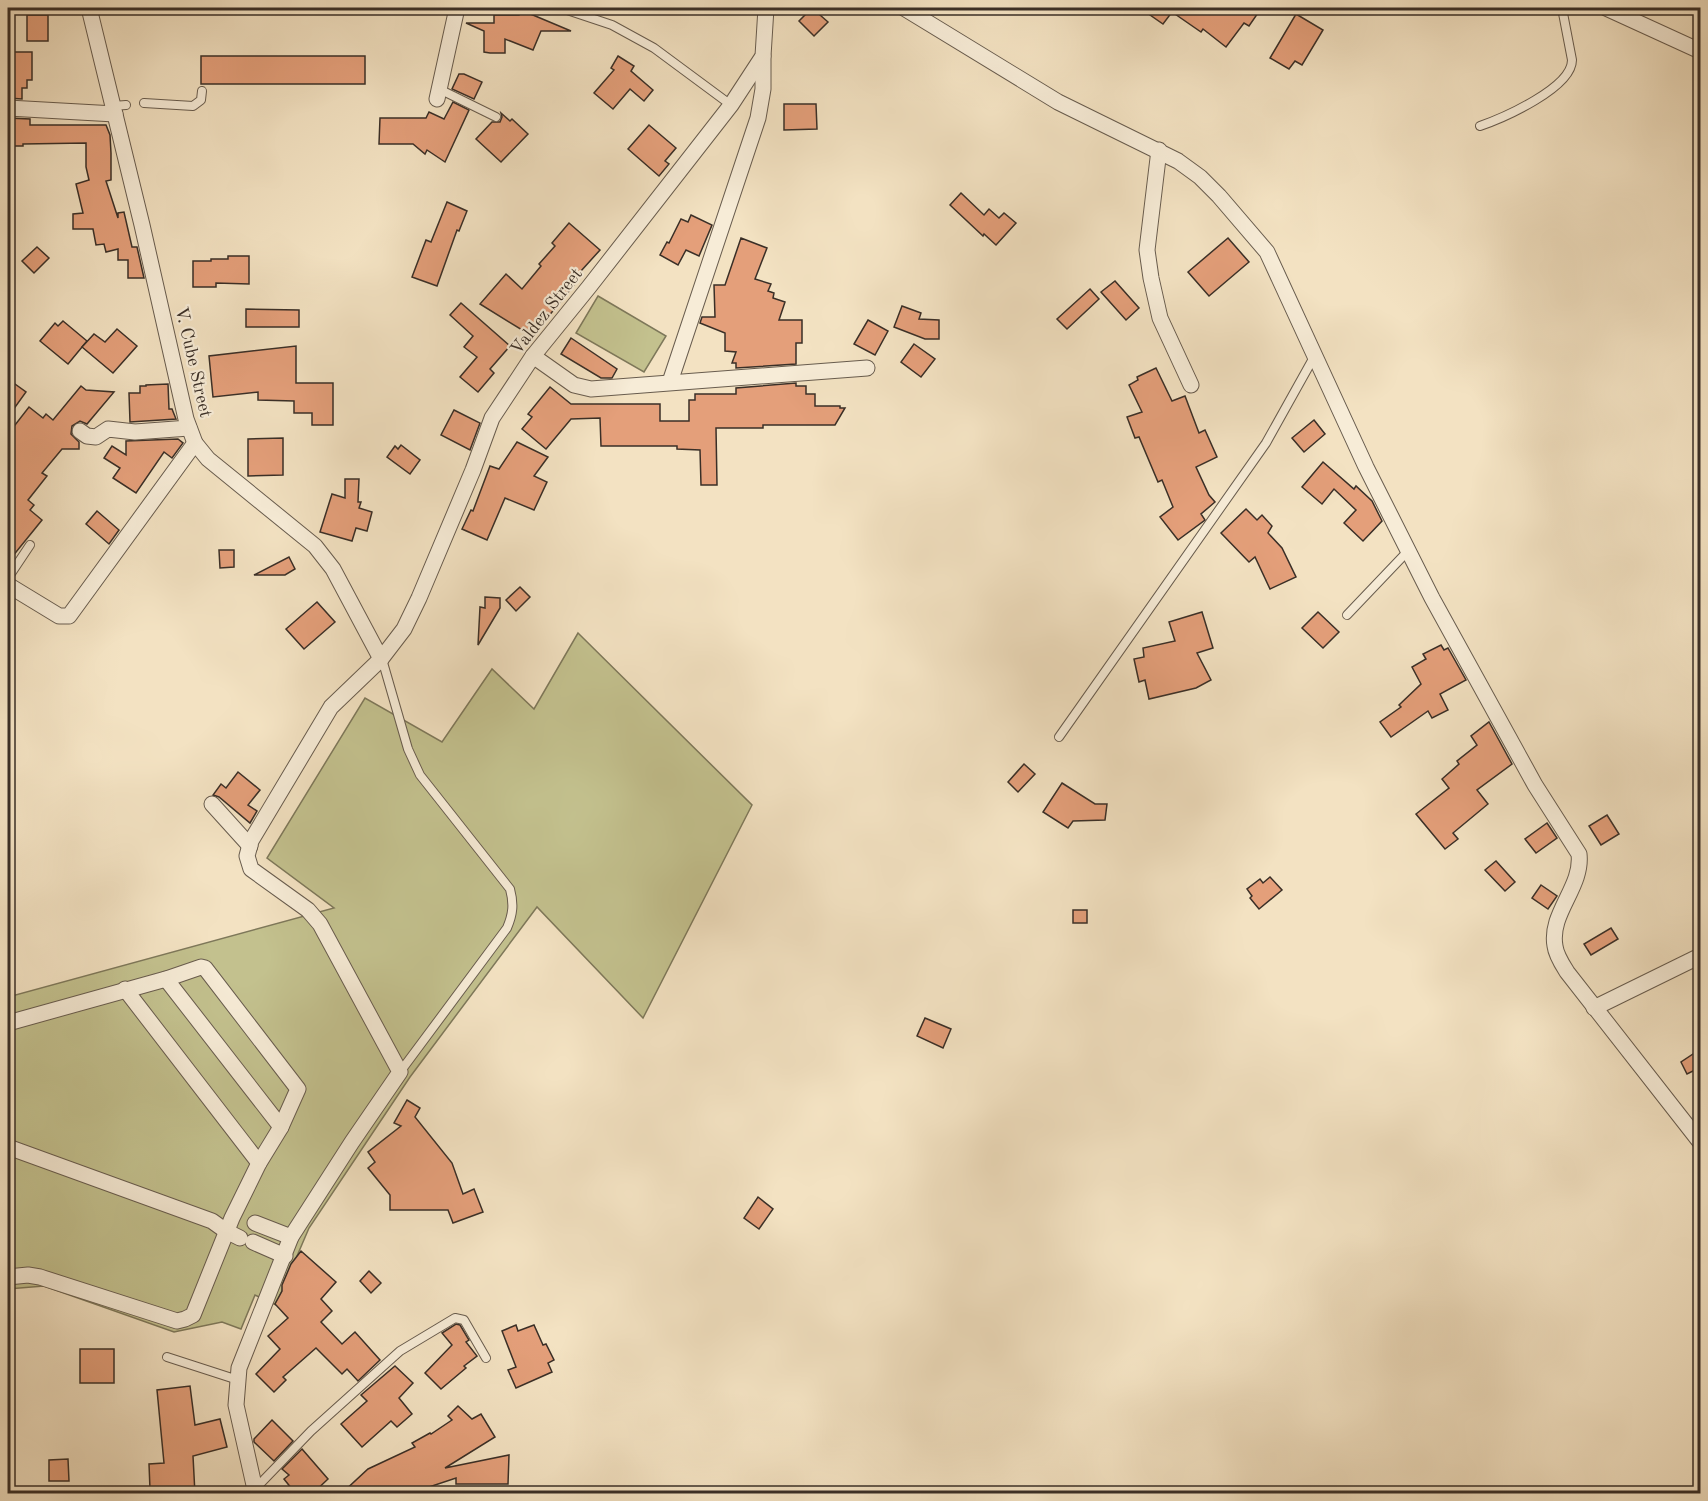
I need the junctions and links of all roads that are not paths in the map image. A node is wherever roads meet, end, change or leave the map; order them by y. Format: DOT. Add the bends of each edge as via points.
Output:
graph roads {
  1 [pos="89,8"];
  2 [pos="457,8"];
  3 [pos="561,8"];
  4 [pos="766,8"];
  5 [pos="904,8"];
  6 [pos="1562,8"];
  7 [pos="1606,8"];
  8 [pos="1701,51"];
  9 [pos="763,56"];
  10 [pos="202,91"];
  11 [pos="438,94"];
  12 [pos="144,103"];
  13 [pos="731,105"];
  14 [pos="8,108"];
  15 [pos="118,108"];
  16 [pos="496,117"];
  17 [pos="1480,126"];
  18 [pos="1159,150"];
  19 [pos="533,356"];
  20 [pos="1315,356"];
  21 [pos="867,368"];
  22 [pos="670,382"];
  23 [pos="1191,384"];
  24 [pos="189,428"];
  25 [pos="80,430"];
  26 [pos="195,443"];
  27 [pos="30,545"];
  28 [pos="1408,551"];
  29 [pos="8,578"];
  30 [pos="8,585"];
  31 [pos="1347,615"];
  32 [pos="381,659"];
  33 [pos="1059,737"];
  34 [pos="212,804"];
  35 [pos="250,846"];
  36 [pos="1701,956"];
  37 [pos="166,979"];
  38 [pos="125,989"];
  39 [pos="1594,1008"];
  40 [pos="8,1023"];
  41 [pos="400,1072"];
  42 [pos="280,1127"];
  43 [pos="1701,1142"];
  44 [pos="8,1146"];
  45 [pos="259,1163"];
  46 [pos="242,1229"];
  47 [pos="291,1237"];
  48 [pos="285,1256"];
  49 [pos="8,1277"];
  50 [pos="167,1357"];
  51 [pos="486,1358"];
  52 [pos="238,1380"];
  53 [pos="255,1491"];
  1 -- 15 [label="street, V. Cube Street"];
  2 -- 11 [label="street"];
  3 -- 13 [label="lane" via="612,26 654,48"];
  4 -- 9 [label="street, Valdez Street"];
  5 -- 18 [label="street" via="1058,102"];
  6 -- 17 [label="lane" via="1572,60 1565,79 1528,105"];
  7 -- 8 [label="street"];
  9 -- 13 [label="street, Valdez Street"];
  9 -- 22 [label="street" via="758,118"];
  10 -- 12 [label="lane" via="201,100 192,106"];
  11 -- 16 [label="lane"];
  13 -- 19 [label="street, Valdez Street"];
  14 -- 15 [label="street"];
  15 -- 24 [label="street, V. Cube Street"];
  18 -- 20 [label="street" via="1200,177 1267,252"];
  18 -- 23 [label="street" via="1148,250 1151,278 1160,318"];
  19 -- 22 [label="street" via="574,385 591,389"];
  19 -- 32 [label="street, Valdez Street" via="492,418 419,598 404,629"];
  20 -- 28 [label="street"];
  20 -- 33 [label="lane" via="1266,443"];
  21 -- 22 [label="street"];
  24 -- 25 [label="street" via="135,432 108,429 96,437"];
  24 -- 26 [label="street, V. Cube Street"];
  26 -- 30 [label="street" via="69,616 59,616"];
  26 -- 32 [label="street, V. Cube Street" via="208,459 315,546 333,569"];
  27 -- 29 [label="lane"];
  28 -- 31 [label="lane"];
  28 -- 39 [label="street" via="1535,784 1579,854 1578,875 1559,918 1554,944 1567,972"];
  32 -- 35 [label="street, Valdez Street" via="331,707"];
  32 -- 41 [label="lane" via="408,749 420,774 510,889 514,902 507,928"];
  34 -- 35 [label="street"];
  35 -- 41 [label="street" via="247,856 251,869 308,910 320,924"];
  36 -- 39 [label="street"];
  37 -- 38 [label="street"];
  37 -- 42 [label="street"];
  37 -- 42 [label="street" via="196,967 205,968 297,1086"];
  38 -- 40 [label="street"];
  38 -- 45 [label="street"];
  39 -- 43 [label="street"];
  41 -- 47 [label="street"];
  42 -- 45 [label="street"];
  44 -- 46 [label="street"];
  45 -- 46 [label="street"];
  46 -- 47 [label="street"];
  46 -- 48 [label="street"];
  46 -- 49 [label="street" via="192,1315 177,1321 40,1277"];
  47 -- 48 [label="street"];
  48 -- 52 [label="street" via="239,1368"];
  50 -- 52 [label="lane"];
  51 -- 53 [label="lane" via="464,1320 455,1318 400,1351 311,1431"];
  52 -- 53 [label="street" via="236,1405"];
}
